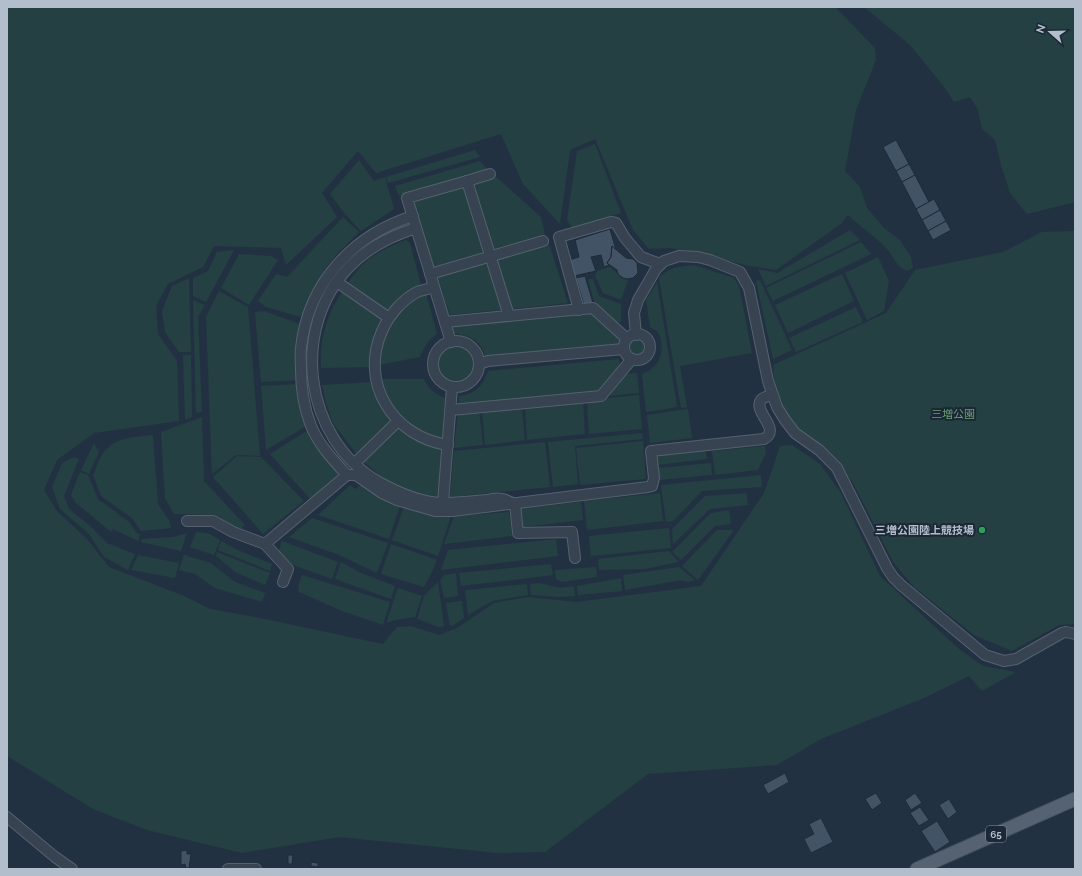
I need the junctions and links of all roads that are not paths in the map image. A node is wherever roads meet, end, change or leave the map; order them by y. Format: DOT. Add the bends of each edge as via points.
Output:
graph roads {
  1 [pos="490,174"];
  2 [pos="468,181"];
  3 [pos="413,216"];
  4 [pos="416,228"];
  5 [pos="543,242"];
  6 [pos="491,256"];
  7 [pos="660,264"];
  8 [pos="430,274"];
  9 [pos="337,282"];
  10 [pos="434,287"];
  11 [pos="579,310"];
  12 [pos="509,316"];
  13 [pos="389,318"];
  14 [pos="445,322"];
  15 [pos="631,337"];
  16 [pos="451,342"];
  17 [pos="624,349"];
  18 [pos="632,359"];
  19 [pos="479,364"];
  20 [pos="452,387"];
  21 [pos="772,395"];
  22 [pos="451,410"];
  23 [pos="398,421"];
  24 [pos="448,445"];
  25 [pos="355,464"];
  26 [pos="347,475"];
  27 [pos="443,503"];
  28 [pos="515,504"];
  29 [pos="187,521"];
  30 [pos="265,544"];
  31 [pos="575,558"];
  32 [pos="283,582"];
  33 [pos="1075,634"];
  34 [pos="1075,799"];
  35 [pos="7,817"];
  36 [pos="72,869"];
  37 [pos="228,869"];
  38 [pos="256,869"];
  39 [pos="917,869"];
  1 -- 2 [label="street"];
  2 -- 3 [label="street" via="407,198"];
  2 -- 6 [label="street"];
  3 -- 4 [label="street"];
  3 -- 26 [label="street" via="372,234 350,251 320,289 306,322 300,348 304,403 311,426 327,453"];
  4 -- 8 [label="street"];
  4 -- 9 [label="street" via="378,244 363,255"];
  5 -- 6 [label="street"];
  6 -- 8 [label="street"];
  6 -- 12 [label="street"];
  7 -- 11 [label="street" via="641,257 614,222 559,237"];
  7 -- 15 [label="street" via="641,293 634,313"];
  7 -- 21 [label="street" via="671,258 688,256 710,260 740,272 749,288"];
  8 -- 10 [label="street"];
  9 -- 13 [label="street"];
  9 -- 25 [label="street" via="324,304 314,334 311,353 313,377 319,409 326,426"];
  10 -- 13 [label="street" via="417,292"];
  10 -- 14 [label="street"];
  11 -- 12 [label="street"];
  11 -- 15 [label="street" via="593,308"];
  12 -- 14 [label="street"];
  13 -- 23 [label="street" via="379,338 375,372 382,396"];
  14 -- 16 [label="street"];
  15 -- 17 [label="street" via="624,344"];
  15 -- 18 [label="street" via="642,336 649,346 644,358"];
  16 -- 19 [label="street" via="463,342 473,348"];
  16 -- 20 [label="street" via="437,351 433,368 442,383"];
  17 -- 18 [label="street" via="626,355"];
  17 -- 19 [label="street" via="488,361"];
  18 -- 22 [label="street" via="601,396"];
  19 -- 20 [label="street" via="476,377 471,382"];
  20 -- 22 [label="street"];
  21 -- 28 [label="street" via="759,402 770,428 768,437 764,439 651,451 654,478 652,486"];
  21 -- 33 [label="street" via="795,433 819,450 837,468 892,577 985,655 1004,661 1016,659 1062,633"];
  22 -- 24 [label="street"];
  23 -- 24 [label="street" via="423,438"];
  23 -- 25 [label="street"];
  24 -- 27 [label="street"];
  25 -- 27 [label="street" via="394,490"];
  26 -- 28 [label="street" via="356,475 397,500 435,510 452,511"];
  26 -- 30 [label="street"];
  27 -- 28 [label="street" via="502,499"];
  28 -- 31 [label="street" via="518,533 572,532"];
  29 -- 30 [label="street" via="213,521"];
  30 -- 32 [label="street" via="288,569"];
  34 -- 39 [label="main road, 65"];
  35 -- 36 [label="street"];
  37 -- 38 [label="street"];
}
